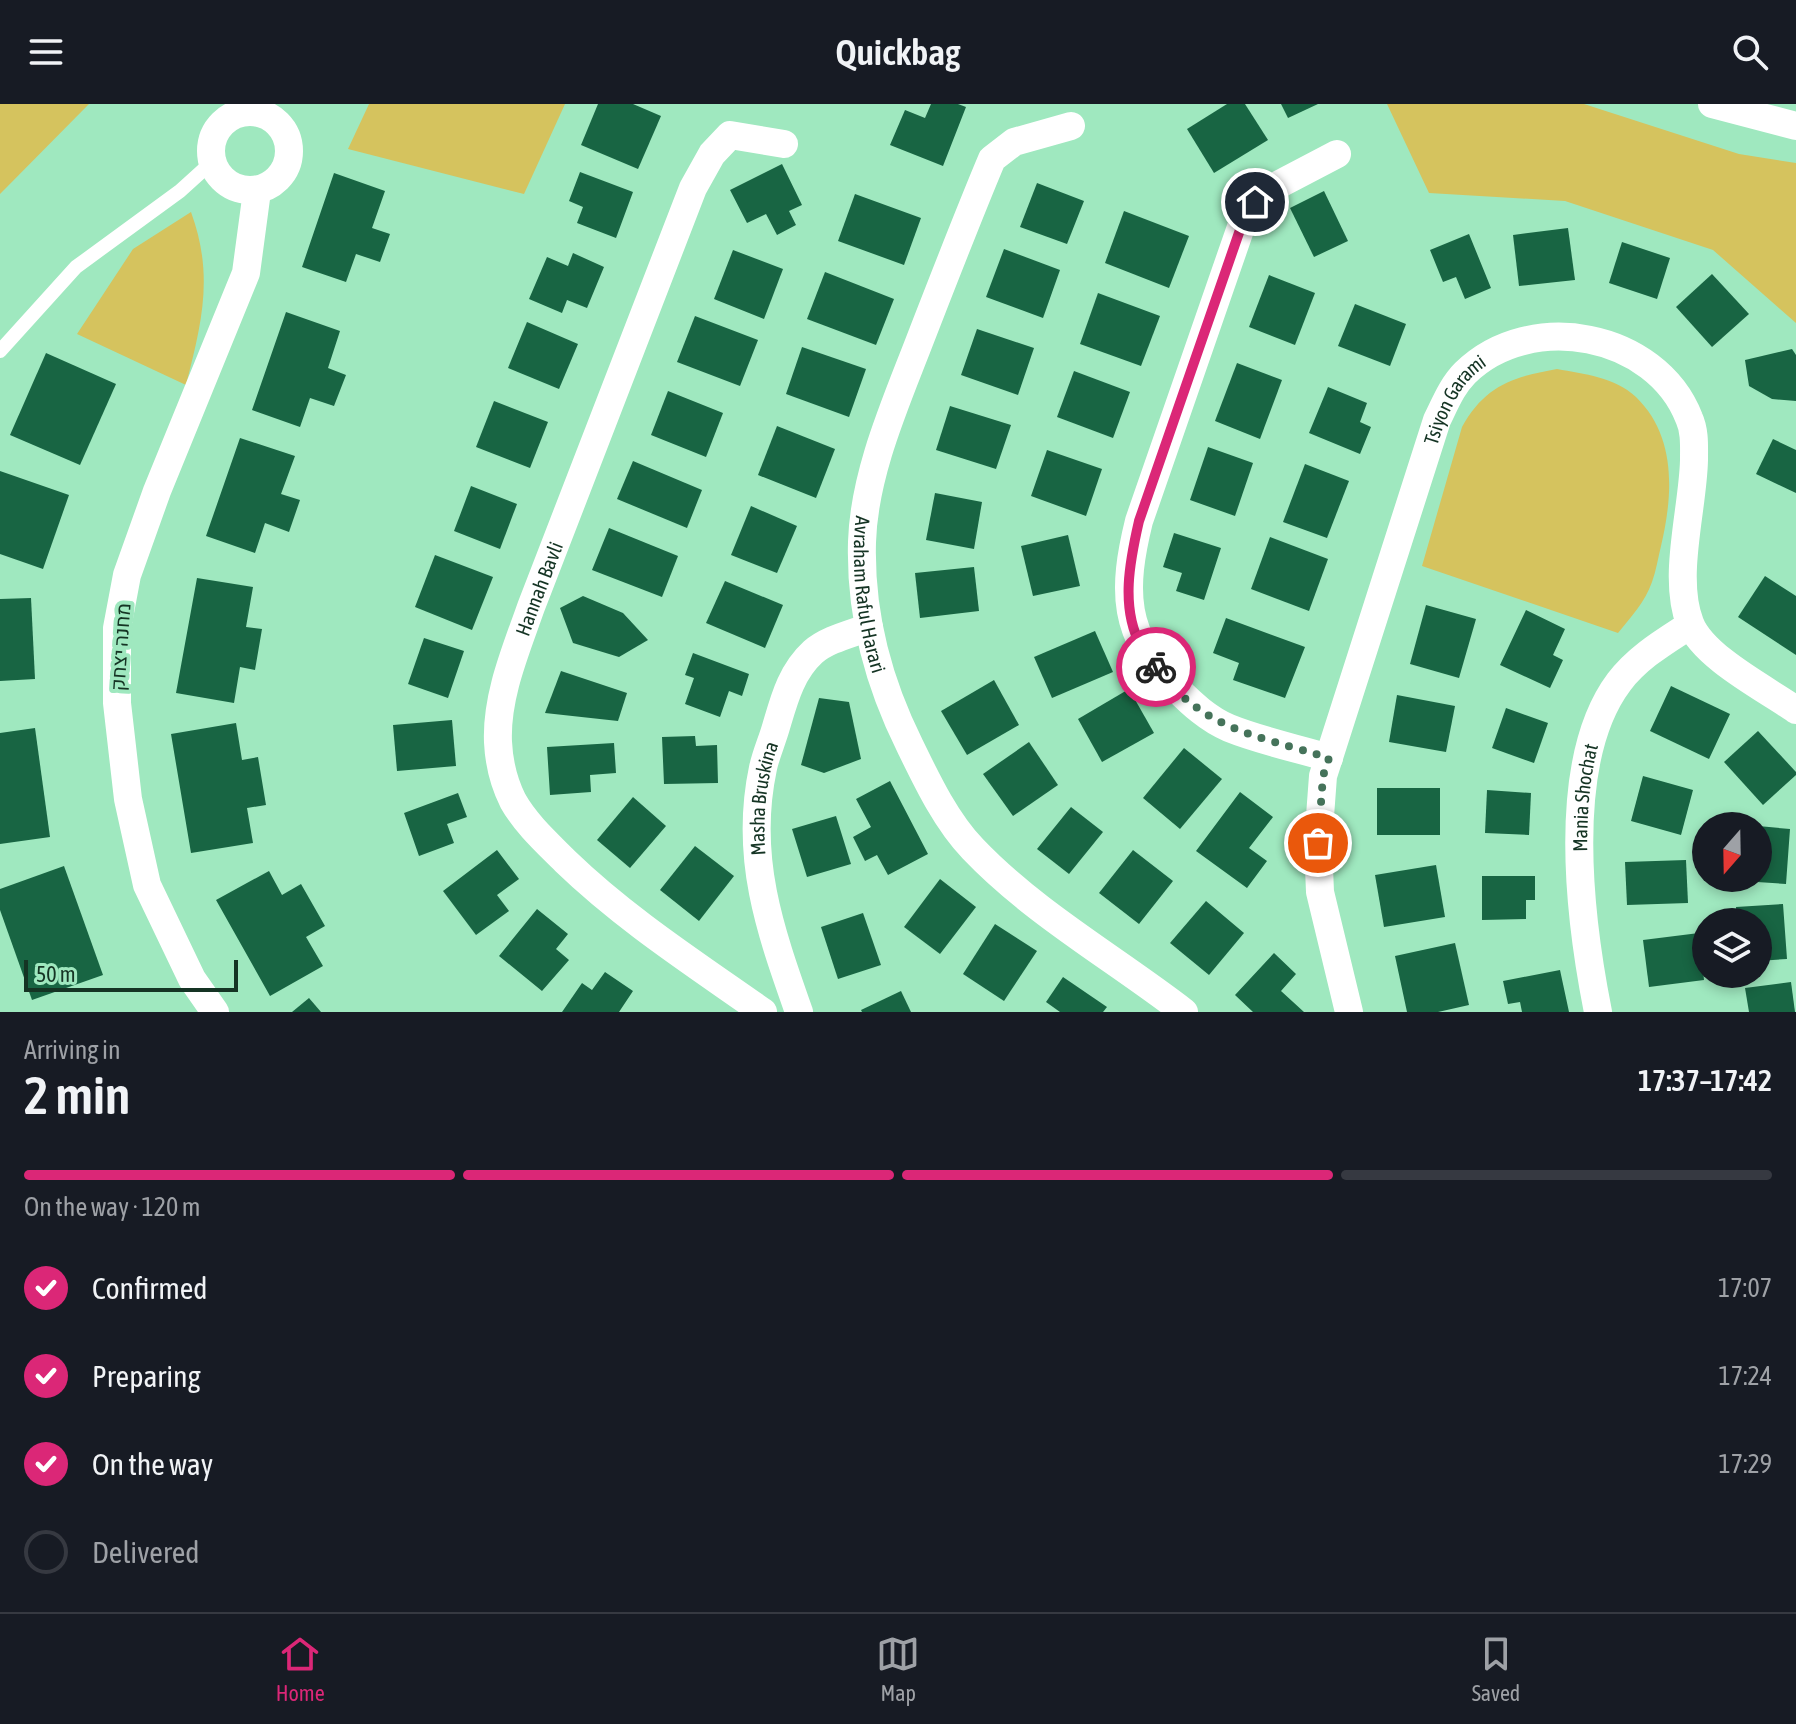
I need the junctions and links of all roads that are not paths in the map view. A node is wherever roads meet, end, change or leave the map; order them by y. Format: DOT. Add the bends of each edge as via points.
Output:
graph roads {
  1 [pos="1712,104"];
  2 [pos="288,114"];
  3 [pos="1071,126"];
  4 [pos="1796,126"];
  5 [pos="784,144"];
  6 [pos="1337,154"];
  7 [pos="212,162"];
  8 [pos="257,191"];
  9 [pos="0,351"];
  10 [pos="1690,625"];
  11 [pos="869,627"];
  12 [pos="1796,710"];
  13 [pos="1329,758"];
  14 [pos="215,1012"];
  15 [pos="763,1012"];
  16 [pos="799,1012"];
  17 [pos="1184,1012"];
  18 [pos="1349,1012"];
  19 [pos="1598,1012"];
  1 -- 4 [label="street"];
  2 -- 7 [label="street" via="234,115 214,135"];
  2 -- 8 [label="street" via="289,161 280,177"];
  3 -- 11 [label="street, Avraham Raful Harari" via="1014,142 992,159 966,221 901,388 867,495 862,541"];
  5 -- 15 [label="street, Hannah Bavli" via="730,135 693,188 531,607 508,675 498,742 501,771 513,800 540,836 591,886"];
  6 -- 13 [label="street" via="1272,188 1255,202 1241,227 1129,561 1130,611 1140,645 1163,676 1198,709 1228,727"];
  7 -- 8 [label="street" via="227,184"];
  7 -- 9 [label="lane" via="76,267"];
  8 -- 14 [label="street, מחנה יצחק" via="246,273 127,575 117,628 117,703 128,799 147,885 192,979"];
  10 -- 12 [label="street" via="1705,646"];
  10 -- 13 [label="street, Tsiyon Garami" via="1683,574 1694,442 1690,420 1674,389 1624,350 1567,336 1516,343 1465,373 1437,420"];
  10 -- 19 [label="street, Mania Shochat" via="1641,657 1618,683 1592,741 1578,830 1587,958"];
  11 -- 16 [label="street, Masha Bruskina" via="815,651 800,668 786,693 763,767 757,809 762,898"];
  11 -- 17 [label="street, Avraham Raful Harari" via="883,685 901,727 972,848 1008,882"];
  13 -- 18 [label="street, Tsiyon Garami" via="1318,843 1320,892"];
}
